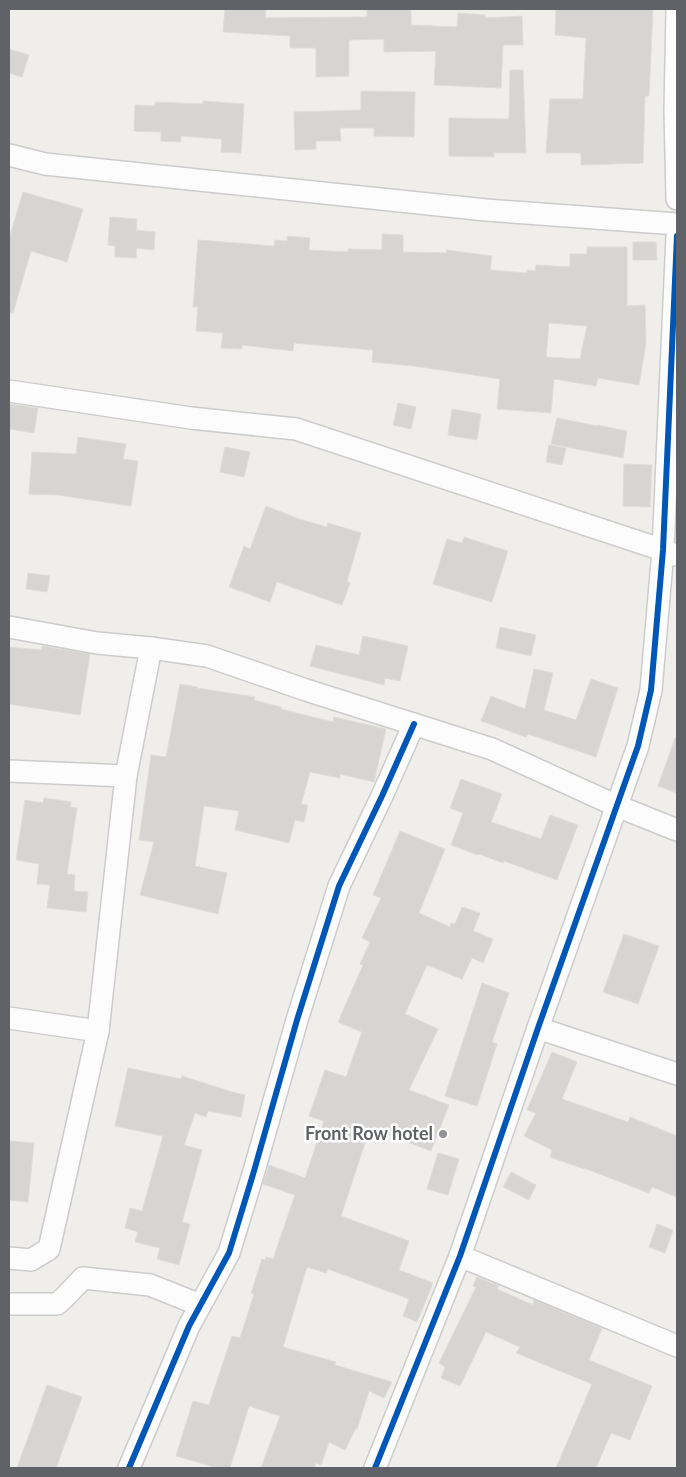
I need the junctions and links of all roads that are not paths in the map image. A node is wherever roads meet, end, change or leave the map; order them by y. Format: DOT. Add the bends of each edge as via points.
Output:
graph roads {
  1 [pos="677,9"];
  2 [pos="9,155"];
  3 [pos="677,199"];
  4 [pos="677,224"];
  5 [pos="677,236"];
  6 [pos="9,391"];
  7 [pos="670,553"];
  8 [pos="9,628"];
  9 [pos="151,648"];
  10 [pos="414,724"];
  11 [pos="9,771"];
  12 [pos="126,776"];
  13 [pos="616,806"];
  14 [pos="677,830"];
  15 [pos="9,1018"];
  16 [pos="538,1028"];
  17 [pos="98,1031"];
  18 [pos="677,1074"];
  19 [pos="460,1256"];
  20 [pos="9,1258"];
  21 [pos="9,1304"];
  22 [pos="200,1305"];
  23 [pos="677,1346"];
  24 [pos="128,1468"];
  25 [pos="375,1468"];
  1 -- 3 [label="street"];
  2 -- 4 [label="street" via="45,164 457,207"];
  5 -- 7 [label="street"];
  6 -- 7 [label="street" via="191,418 296,429"];
  7 -- 13 [label="street" via="651,690 638,746"];
  8 -- 9 [label="street" via="97,643"];
  9 -- 10 [label="street" via="207,656"];
  9 -- 12 [label="street"];
  10 -- 13 [label="street" via="492,749"];
  10 -- 22 [label="street" via="339,886 229,1252"];
  11 -- 12 [label="street"];
  12 -- 17 [label="street"];
  13 -- 14 [label="street"];
  13 -- 16 [label="street"];
  15 -- 17 [label="street"];
  16 -- 18 [label="street"];
  16 -- 19 [label="street"];
  17 -- 20 [label="street" via="49,1249 31,1260"];
  19 -- 23 [label="street"];
  19 -- 25 [label="street"];
  21 -- 22 [label="street" via="57,1304 83,1278 150,1285"];
  22 -- 24 [label="street"];
}
